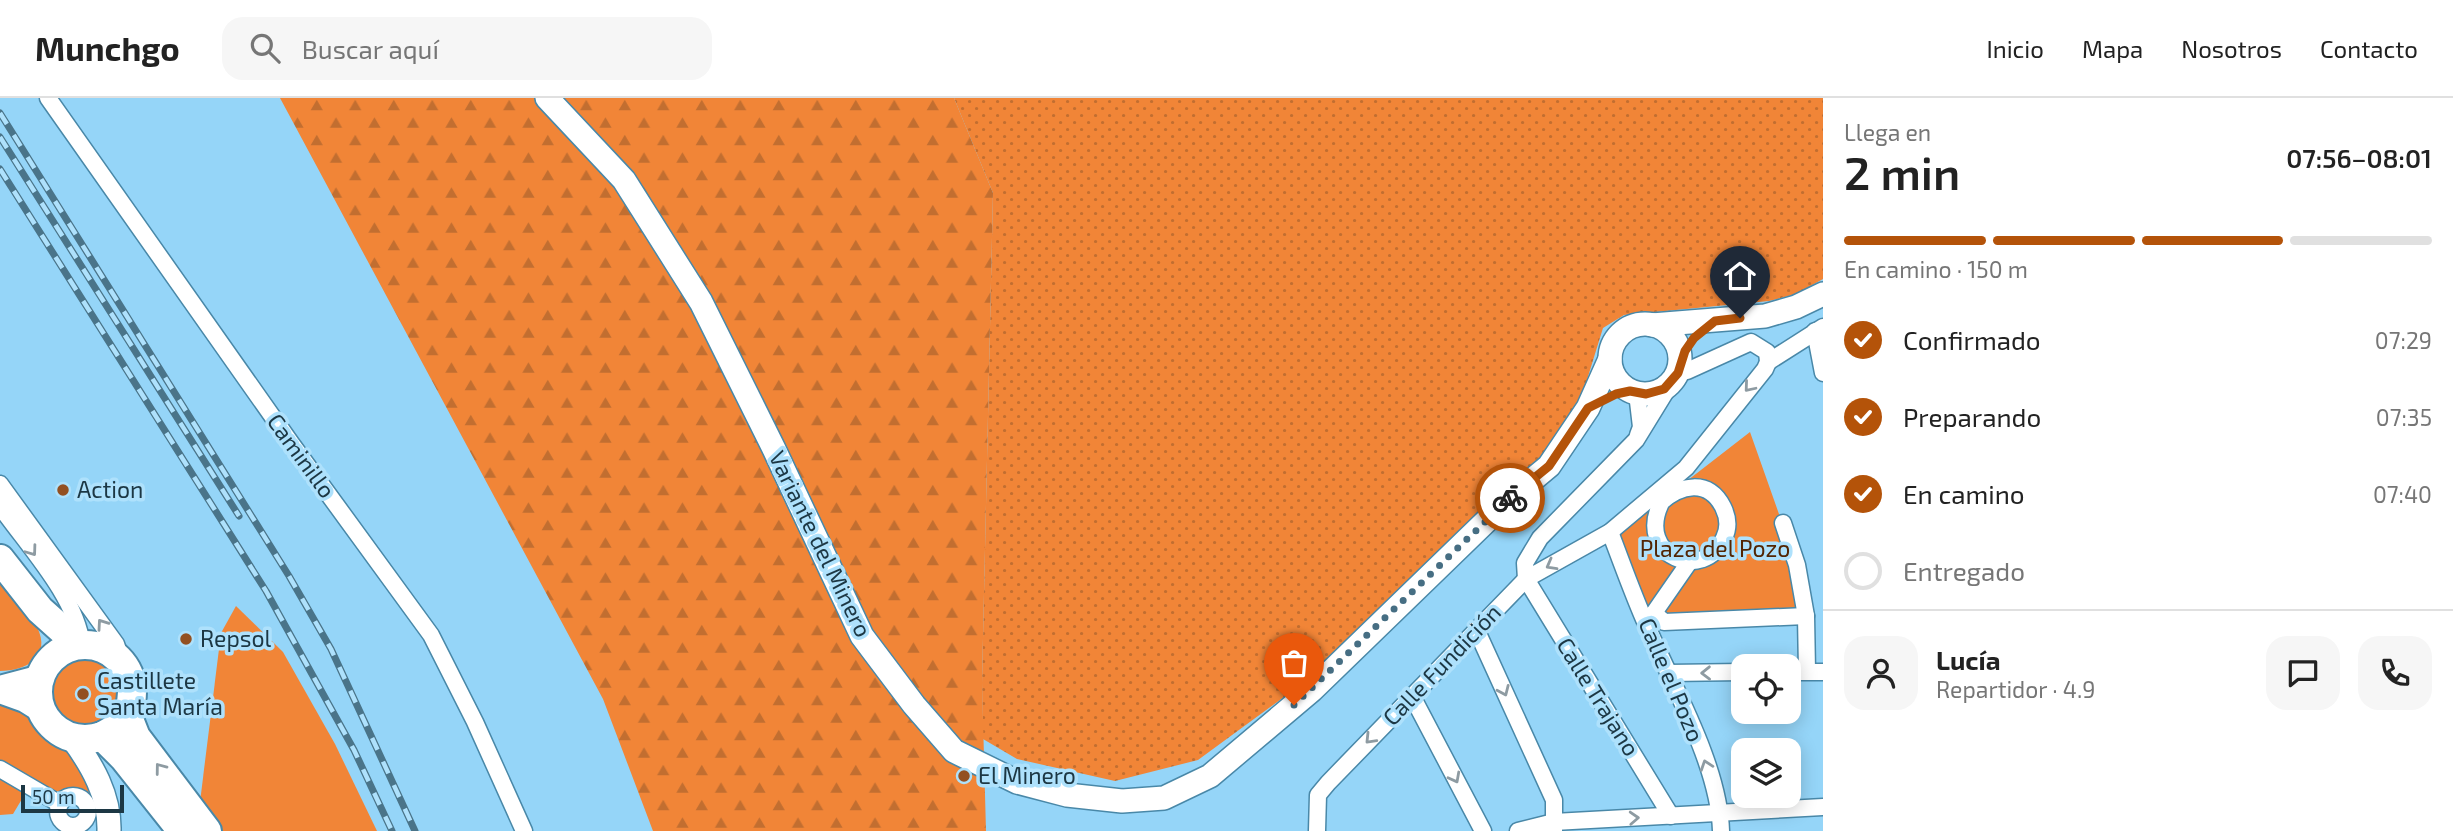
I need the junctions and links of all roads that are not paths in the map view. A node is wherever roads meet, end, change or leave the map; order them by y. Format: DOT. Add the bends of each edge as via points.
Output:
graph roads {
  1 [pos="48,98"];
  2 [pos="547,98"];
  3 [pos="1823,294"];
  4 [pos="1715,321"];
  5 [pos="1652,325"];
  6 [pos="1819,329"];
  7 [pos="1610,359"];
  8 [pos="1768,362"];
  9 [pos="1676,372"];
  10 [pos="1823,373"];
  11 [pos="1634,392"];
  12 [pos="1588,408"];
  13 [pos="1636,440"];
  14 [pos="0,484"];
  15 [pos="1664,493"];
  16 [pos="0,506"];
  17 [pos="1783,523"];
  18 [pos="1610,532"];
  19 [pos="0,559"];
  20 [pos="1690,561"];
  21 [pos="1526,579"];
  22 [pos="40,610"];
  23 [pos="1806,616"];
  24 [pos="1650,619"];
  25 [pos="1476,629"];
  26 [pos="80,645"];
  27 [pos="122,662"];
  28 [pos="45,669"];
  29 [pos="1731,672"];
  30 [pos="1815,672"];
  31 [pos="1668,673"];
  32 [pos="0,690"];
  33 [pos="1412,696"];
  34 [pos="41,710"];
  35 [pos="127,714"];
  36 [pos="102,736"];
  37 [pos="72,738"];
  38 [pos="0,769"];
  39 [pos="60,804"];
  40 [pos="1823,807"];
  41 [pos="1720,813"];
  42 [pos="1671,816"];
  43 [pos="1554,827"];
  44 [pos="109,831"];
  45 [pos="182,831"];
  46 [pos="207,831"];
  47 [pos="524,831"];
  48 [pos="1317,831"];
  49 [pos="1483,831"];
  50 [pos="1518,831"];
  51 [pos="1721,831"];
  1 -- 47 [label="street, Caminillo" via="431,635"];
  2 -- 12 [label="street, Variante del Minero" via="624,180 701,302 862,636 954,751 1017,782 1067,795 1122,801 1164,798 1210,776 1312,690 1507,500 1549,466"];
  3 -- 4 [label="street" via="1765,316"];
  4 -- 5 [label="street"];
  4 -- 9 [label="street" via="1694,338"];
  5 -- 7 [label="street" via="1640,325 1619,336"];
  5 -- 9 [label="street" via="1673,337 1679,349"];
  6 -- 8 [label="street"];
  6 -- 10 [label="street"];
  7 -- 11 [label="street" via="1612,372"];
  7 -- 12 [label="street, Variante del Minero"];
  8 -- 9 [label="street" via="1767,352 1751,342"];
  8 -- 15 [label="street, Calle Fundición, one-way"];
  9 -- 11 [label="street" via="1655,393"];
  9 -- 13 [label="street"];
  11 -- 12 [label="street" via="1616,394"];
  11 -- 13 [label="street" via="1641,427"];
  13 -- 21 [label="street" via="1540,538 1525,563"];
  27 -- 14 [label="street, one-way" via="116,644"];
  15 -- 18 [label="street, Calle Fundición"];
  15 -- 20 [label="street" via="1655,515 1657,541 1677,559"];
  15 -- 20 [label="street" via="1696,488 1718,499 1724,509 1728,521 1721,545 1702,560"];
  16 -- 26 [label="street, one-way" via="72,608"];
  17 -- 23 [label="street" via="1797,565"];
  18 -- 21 [label="street, Calle Fundición, one-way"];
  18 -- 24 [label="street, Calle el Pozo"];
  19 -- 22 [label="highway"];
  20 -- 24 [label="street"];
  21 -- 25 [label="street, Calle Fundición"];
  21 -- 42 [label="street, Calle Trajano"];
  22 -- 26 [label="highway"];
  22 -- 28 [label="highway" via="47,636"];
  23 -- 24 [label="street"];
  23 -- 30 [label="street"];
  24 -- 31 [label="street, Calle el Pozo"];
  25 -- 33 [label="street, Calle Fundición"];
  25 -- 43 [label="street, one-way" via="1554,800"];
  26 -- 27 [label="highway" via="104,649"];
  26 -- 28 [label="highway" via="58,653"];
  27 -- 35 [label="highway" via="132,692"];
  28 -- 32 [label="main road"];
  28 -- 34 [label="highway" via="38,688"];
  29 -- 31 [label="street, one-way"];
  41 -- 31 [label="street, Calle el Pozo, one-way" via="1704,757"];
  32 -- 34 [label="main road"];
  33 -- 48 [label="street, Calle Fundición, one-way" via="1318,795"];
  33 -- 49 [label="street, one-way"];
  34 -- 37 [label="highway" via="53,727"];
  35 -- 36 [label="highway"];
  46 -- 35 [label="highway, one-way" via="136,737"];
  36 -- 37 [label="highway"];
  36 -- 45 [label="highway"];
  37 -- 44 [label="street" via="90,762 103,792"];
  38 -- 39 [label="street"];
  40 -- 41 [label="street"];
  41 -- 42 [label="street"];
  41 -- 51 [label="street, Calle el Pozo"];
  43 -- 42 [label="street, one-way"];
  43 -- 50 [label="street"];
}
